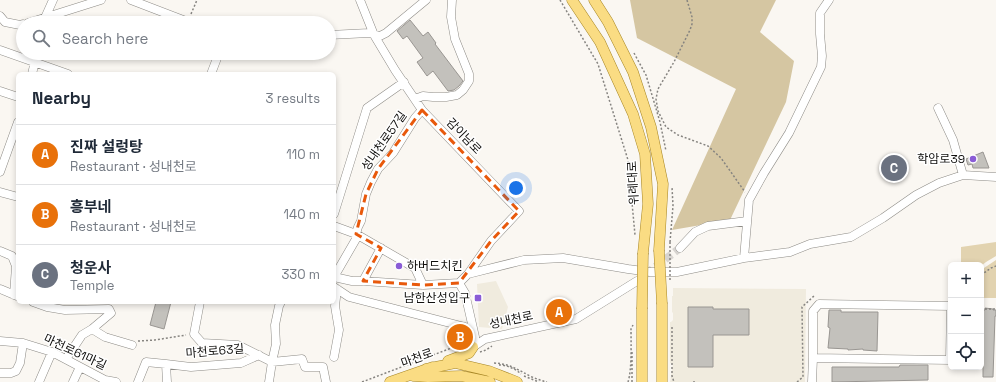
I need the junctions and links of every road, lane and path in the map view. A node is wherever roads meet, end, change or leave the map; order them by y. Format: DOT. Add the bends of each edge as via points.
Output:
graph roads {
  1 [pos="52,0"];
  2 [pos="101,0"];
  3 [pos="131,0"];
  4 [pos="197,0"];
  5 [pos="360,0"];
  6 [pos="426,0"];
  7 [pos="452,0"];
  8 [pos="560,0"];
  9 [pos="572,0"];
  10 [pos="594,0"];
  11 [pos="687,0"];
  12 [pos="830,0"];
  13 [pos="0,16"];
  14 [pos="46,16"];
  15 [pos="58,16"];
  16 [pos="174,16"];
  17 [pos="192,16"];
  18 [pos="16,25"];
  19 [pos="336,35"];
  20 [pos="374,35"];
  21 [pos="0,50"];
  22 [pos="16,55"];
  23 [pos="29,60"];
  24 [pos="216,60"];
  25 [pos="35,62"];
  26 [pos="32,72"];
  27 [pos="62,72"];
  28 [pos="212,72"];
  29 [pos="404,82"];
  30 [pos="0,91"];
  31 [pos="16,95"];
  32 [pos="415,99"];
  33 [pos="938,108"];
  34 [pos="422,110"];
  35 [pos="16,126"];
  36 [pos="4,150"];
  37 [pos="0,172"];
  38 [pos="963,175"];
  39 [pos="996,177"];
  40 [pos="0,192"];
  41 [pos="16,196"];
  42 [pos="749,200"];
  43 [pos="336,208"];
  44 [pos="747,221"];
  45 [pos="336,227"];
  46 [pos="356,234"];
  47 [pos="636,239"];
  48 [pos="670,242"];
  49 [pos="381,248"];
  50 [pos="680,248"];
  51 [pos="0,251"];
  52 [pos="744,258"];
  53 [pos="996,266"];
  54 [pos="984,273"];
  55 [pos="336,274"];
  56 [pos="468,274"];
  57 [pos="336,278"];
  58 [pos="363,281"];
  59 [pos="637,281"];
  60 [pos="459,283"];
  61 [pos="423,285"];
  62 [pos="16,286"];
  63 [pos="670,288"];
  64 [pos="0,289"];
  65 [pos="336,289"];
  66 [pos="16,296"];
  67 [pos="814,296"];
  68 [pos="39,304"];
  69 [pos="200,304"];
  70 [pos="280,304"];
  71 [pos="335,304"];
  72 [pos="984,309"];
  73 [pos="996,309"];
  74 [pos="671,321"];
  75 [pos="633,326"];
  76 [pos="470,328"];
  77 [pos="92,329"];
  78 [pos="194,334"];
  79 [pos="0,341"];
  80 [pos="23,343"];
  81 [pos="135,343"];
  82 [pos="496,344"];
  83 [pos="476,350"];
  84 [pos="52,352"];
  85 [pos="259,356"];
  86 [pos="334,357"];
  87 [pos="813,358"];
  88 [pos="66,359"];
  89 [pos="272,362"];
  90 [pos="492,363"];
  91 [pos="166,364"];
  92 [pos="80,367"];
  93 [pos="426,369"];
  94 [pos="0,373"];
  95 [pos="409,375"];
  96 [pos="629,379"];
  97 [pos="639,380"];
  98 [pos="105,381"];
  99 [pos="39,382"];
  100 [pos="72,382"];
  101 [pos="116,382"];
  102 [pos="138,382"];
  103 [pos="167,382"];
  104 [pos="269,382"];
  105 [pos="326,382"];
  106 [pos="362,382"];
  107 [pos="390,382"];
  108 [pos="490,382"];
  109 [pos="517,382"];
  110 [pos="547,382"];
  111 [pos="628,382"];
  112 [pos="632,382"];
  113 [pos="662,382"];
  114 [pos="674,382"];
  115 [pos="797,382"];
  116 [pos="812,382"];
  1 -- 14 [label="street"];
  2 -- 15 [label="street"];
  3 -- 16 [label="street"];
  4 -- 17 [label="path"];
  5 -- 20 [label="street, 감이남로"];
  6 -- 20 [label="street" via="386,33"];
  7 -- 32 [label="street" via="451,17 455,38 469,74 469,81 458,95 424,96"];
  8 -- 47 [label="path" via="598,64 628,160"];
  9 -- 97 [label="main road, 위례대로, bridge" via="600,42 633,114 645,154 648,204 643,253"];
  10 -- 113 [label="main road, bridge" via="633,72 651,127 663,184 659,250"];
  11 -- 42 [label="path" via="692,24 658,89 658,111 666,127 678,135 708,146 721,158"];
  12 -- 42 [label="street" via="820,13 821,66 789,133"];
  13 -- 18 [label="street" via="5,22"];
  19 -- 20 [label="street"];
  20 -- 29 [label="street, 감이남로"];
  21 -- 22 [label="street"];
  23 -- 25 [label="street"];
  24 -- 28 [label="street"];
  25 -- 26 [label="street"];
  25 -- 27 [label="street"];
  29 -- 32 [label="street, 감이남로"];
  29 -- 43 [label="street" via="367,108"];
  30 -- 31 [label="street"];
  32 -- 34 [label="street, 감이남로"];
  33 -- 38 [label="street" via="953,140"];
  34 -- 46 [label="street, 성내천로57길" via="371,182"];
  34 -- 56 [label="street, 감이남로" via="519,211 491,241"];
  35 -- 36 [label="street"];
  36 -- 37 [label="street"];
  38 -- 39 [label="street"];
  38 -- 52 [label="street" via="939,183 916,195 851,237 810,244 790,252"];
  40 -- 41 [label="street"];
  42 -- 44 [label="street"];
  44 -- 50 [label="street" via="708,226 695,232"];
  44 -- 52 [label="street"];
  45 -- 46 [label="street"];
  46 -- 49 [label="street"];
  46 -- 55 [label="street, 성내천로57길" via="356,239"];
  48 -- 63 [label="path, bridge"];
  49 -- 58 [label="street"];
  49 -- 61 [label="street" via="415,268"];
  51 -- 62 [label="street" via="12,256 16,266"];
  52 -- 56 [label="street" via="677,272 628,270 563,258 524,260"];
  53 -- 54 [label="path"];
  56 -- 60 [label="street"];
  57 -- 58 [label="street"];
  58 -- 61 [label="street"];
  59 -- 83 [label="street, 성내천로" via="576,319 484,338"];
  60 -- 61 [label="street"];
  60 -- 76 [label="street, 성내천로" via="465,293"];
  62 -- 66 [label="street"];
  64 -- 66 [label="street"];
  65 -- 76 [label="street" via="349,297"];
  67 -- 115 [label="path" via="802,307 803,378"];
  68 -- 77 [label="street" via="65,310 109,309 111,313"];
  69 -- 78 [label="street"];
  70 -- 89 [label="street" via="275,324 276,344"];
  71 -- 86 [label="street" via="339,330"];
  72 -- 73 [label="path"];
  74 -- 114 [label="path" via="671,379"];
  75 -- 96 [label="path"];
  76 -- 83 [label="street, 성내천로"];
  76 -- 106 [label="path" via="462,344"];
  77 -- 81 [label="street" via="105,337"];
  77 -- 88 [label="street" via="82,335"];
  78 -- 81 [label="path"];
  78 -- 85 [label="street" via="202,343 238,345"];
  79 -- 80 [label="street, 마천로61마길"];
  80 -- 84 [label="street, 마천로61마길"];
  80 -- 94 [label="street" via="16,371"];
  82 -- 83 [label="path" via="486,350"];
  83 -- 93 [label="main road, 마천로"];
  84 -- 88 [label="street, 마천로61마길"];
  84 -- 99 [label="street"];
  85 -- 89 [label="street"];
  85 -- 91 [label="street, 마천로63길" via="241,363 191,367"];
  87 -- 87 [label="street" via="813,311 819,304 951,306 950,360"];
  87 -- 116 [label="street"];
  88 -- 92 [label="street, 마천로61마길"];
  89 -- 104 [label="street"];
  89 -- 105 [label="street" via="302,359 305,367 323,367"];
  90 -- 110 [label="path" via="504,364"];
  91 -- 102 [label="street, 마천로63길" via="146,362"];
  91 -- 103 [label="street"];
  92 -- 98 [label="street, 마천로61마길"];
  92 -- 100 [label="street"];
  93 -- 95 [label="main road, 마천로"];
  93 -- 109 [label="main road" via="455,363 489,371"];
  95 -- 107 [label="main road, 마천로"];
  95 -- 108 [label="main road" via="461,376"];
  96 -- 97 [label="path"];
  96 -- 111 [label="path"];
  97 -- 112 [label="path"];
  98 -- 101 [label="street, 마천로61마길"];
}
